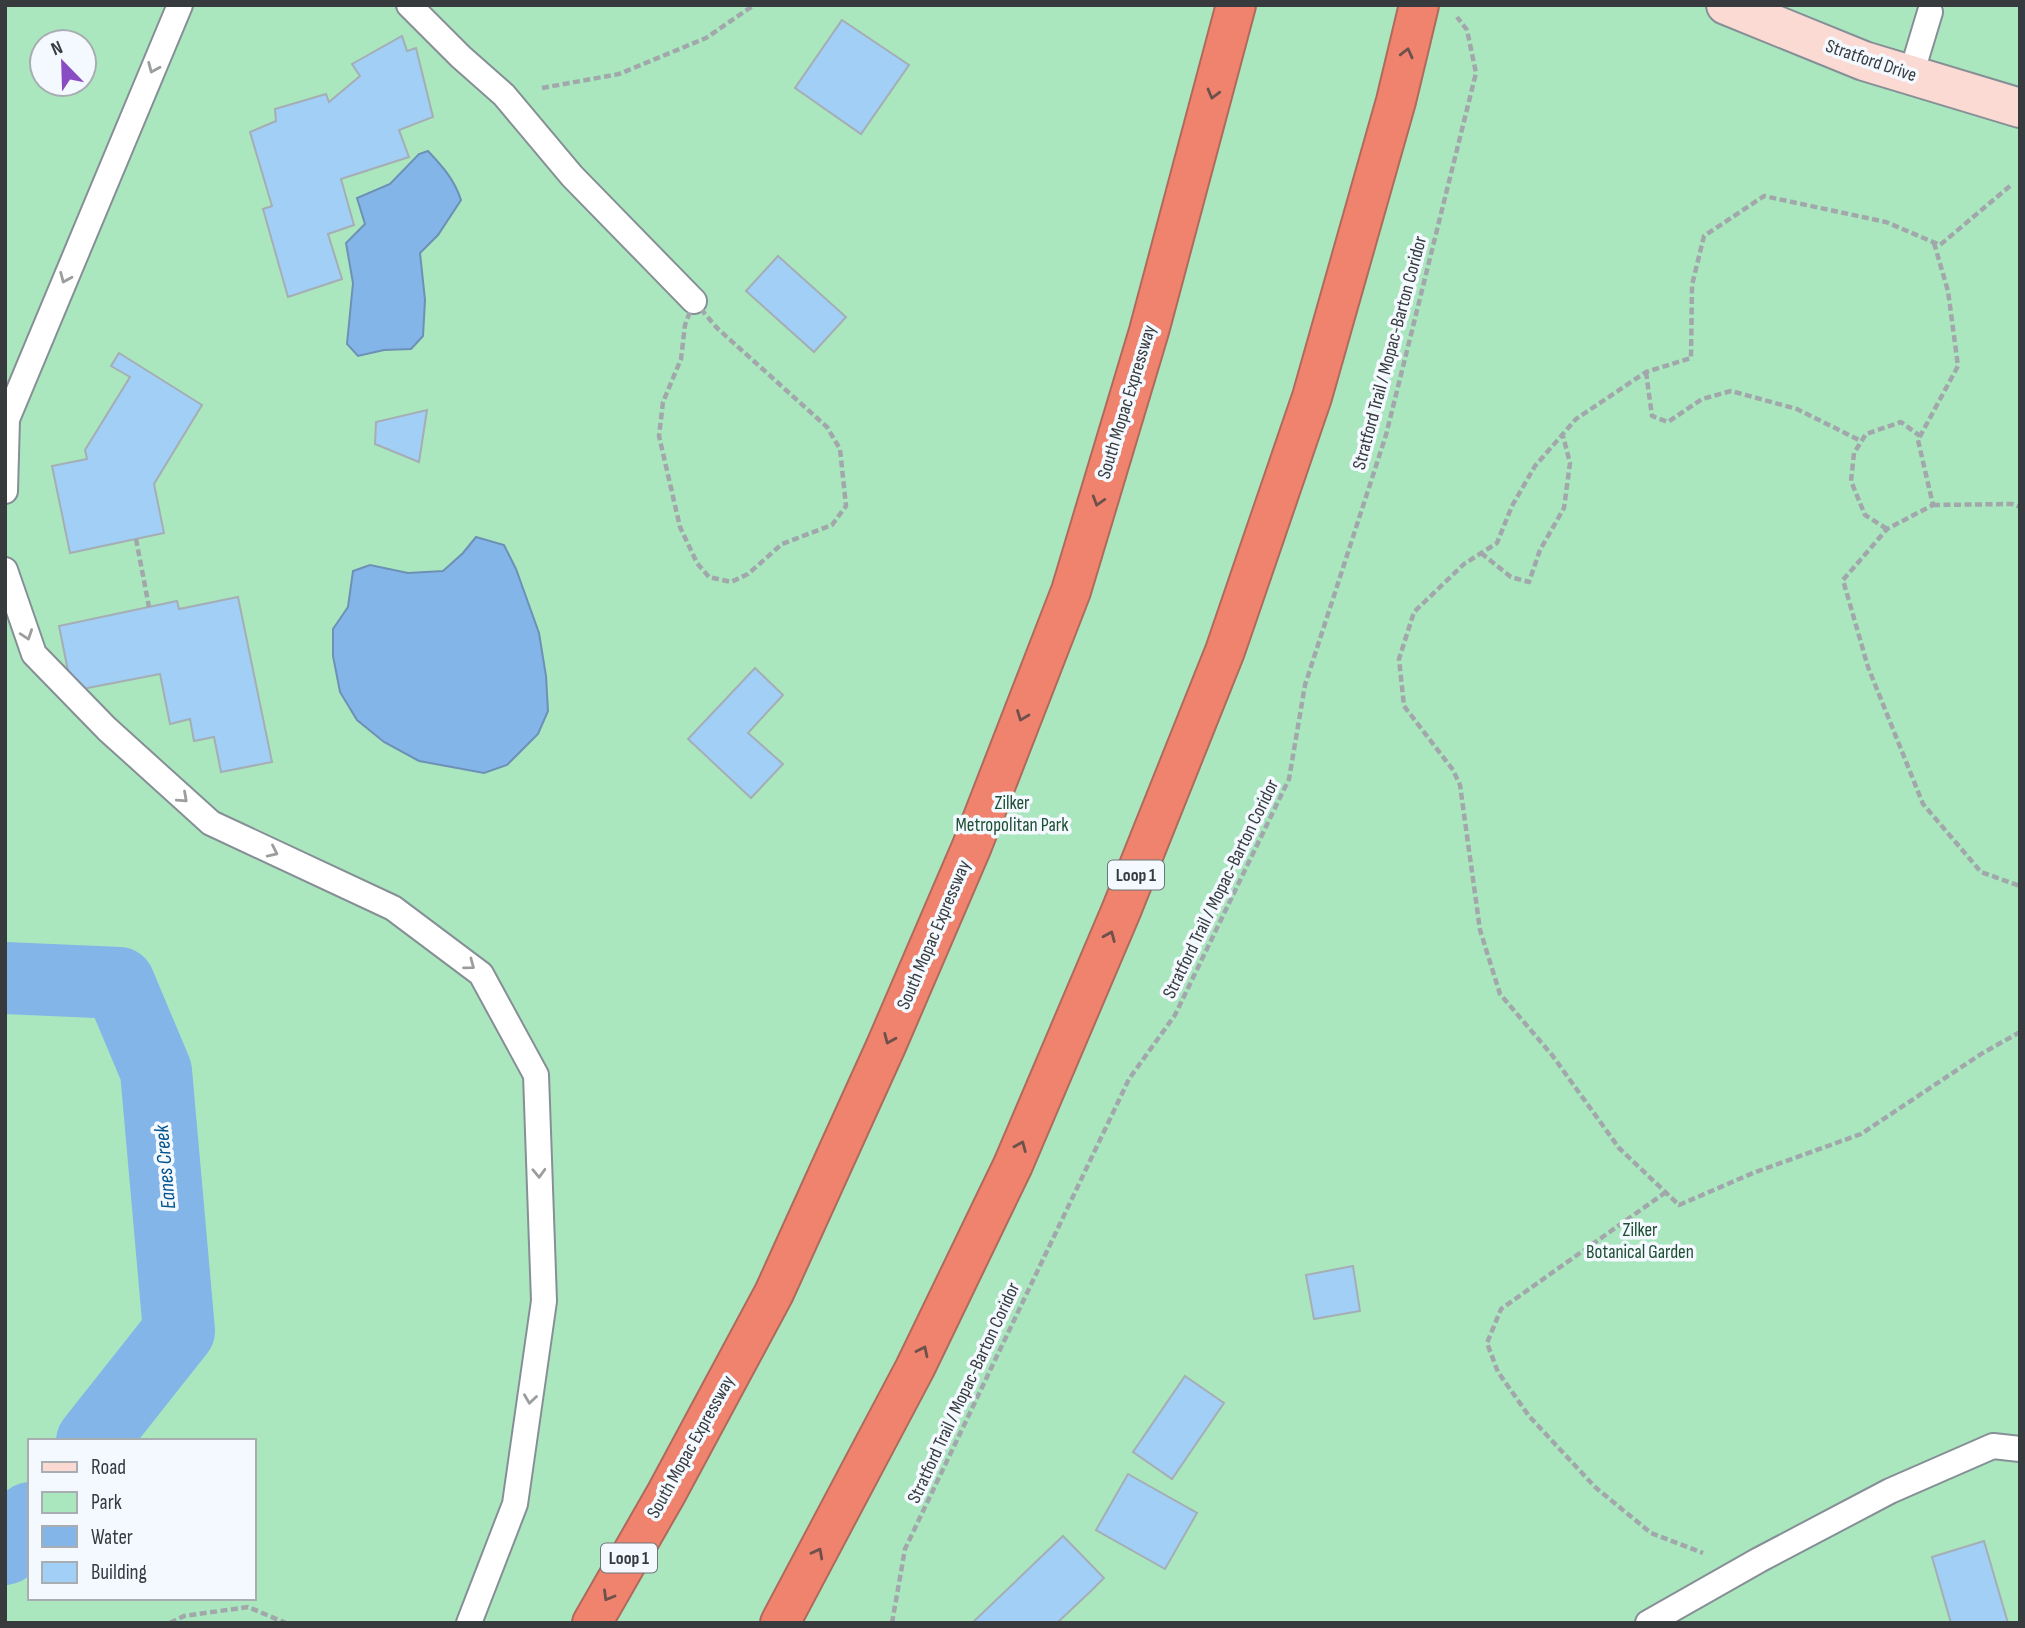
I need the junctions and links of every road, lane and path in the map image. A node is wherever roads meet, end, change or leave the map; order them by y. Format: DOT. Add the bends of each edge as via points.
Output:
graph roads {
  1 [pos="180,5"];
  2 [pos="409,5"];
  3 [pos="754,5"];
  4 [pos="1726,5"];
  5 [pos="1437,9"];
  6 [pos="1930,12"];
  7 [pos="1233,17"];
  8 [pos="1911,75"];
  9 [pos="504,96"];
  10 [pos="2020,108"];
  11 [pos="2010,186"];
  12 [pos="1933,243"];
  13 [pos="694,301"];
  14 [pos="1647,372"];
  15 [pos="1563,435"];
  16 [pos="1920,436"];
  17 [pos="1861,441"];
  18 [pos="5,491"];
  19 [pos="1933,505"];
  20 [pos="2020,507"];
  21 [pos="1887,529"];
  22 [pos="136,539"];
  23 [pos="1481,553"];
  24 [pos="5,570"];
  25 [pos="149,607"];
  26 [pos="2020,887"];
  27 [pos="2020,1032"];
  28 [pos="1665,1192"];
  29 [pos="2020,1449"];
  30 [pos="1744,1569"];
  31 [pos="783,1618"];
  32 [pos="170,1623"];
  33 [pos="286,1623"];
  34 [pos="469,1623"];
  35 [pos="592,1623"];
  36 [pos="892,1623"];
  37 [pos="1648,1623"];
  1 -- 18 [label="lane, one-way" via="7,419"];
  2 -- 9 [label="lane"];
  3 -- 9 [label="path" via="706,38 619,74"];
  4 -- 8 [label="street, Stratford Drive" via="1864,61"];
  31 -- 5 [label="highway, Loop 1, one-way" via="915,1368 1007,1177 1121,911 1225,651 1303,423 1396,101"];
  5 -- 36 [label="path, Stratford Trail / Mopac-Barton Coridor" via="1467,30 1476,73 1386,435 1305,685 1289,779 1175,1015 1129,1079 905,1549"];
  6 -- 8 [label="lane"];
  7 -- 35 [label="highway, South Mopac Expressway / Loop 1, one-way" via="1149,331 1071,591 972,846 774,1293"];
  8 -- 10 [label="street, Stratford Drive"];
  9 -- 13 [label="lane" via="572,176"];
  11 -- 12 [label="path" via="1940,246"];
  12 -- 14 [label="path" via="1886,222 1764,196 1704,236 1692,285 1691,358"];
  12 -- 16 [label="path" via="1948,290 1958,366"];
  13 -- 13 [label="path" via="717,328 827,427 840,449 846,506 832,524 782,544 748,574 731,582 709,577 697,563 680,527 659,436 663,402 681,359 685,324"];
  14 -- 15 [label="path" via="1576,419"];
  14 -- 17 [label="path" via="1652,416 1668,422 1702,399 1731,391 1797,409"];
  15 -- 23 [label="path" via="1535,466 1497,543"];
  15 -- 23 [label="path" via="1570,463 1564,508 1540,550 1529,582 1510,577"];
  16 -- 17 [label="path" via="1901,422 1866,434"];
  16 -- 19 [label="path"];
  17 -- 21 [label="path" via="1854,453 1851,481 1865,515"];
  19 -- 20 [label="path"];
  19 -- 21 [label="path"];
  21 -- 26 [label="path" via="1843,580 1868,667 1923,804 1981,872"];
  22 -- 25 [label="path"];
  23 -- 28 [label="path" via="1415,612 1399,659 1404,706 1460,785 1480,929 1500,994 1552,1055 1619,1148"];
  24 -- 34 [label="lane, one-way" via="34,654 107,729 211,824 393,908 481,974 536,1075 544,1301 515,1504"];
  27 -- 28 [label="path" via="1861,1134 1679,1205"];
  28 -- 30 [label="path" via="1501,1309 1487,1343 1498,1372 1529,1416 1595,1487 1651,1533"];
  29 -- 30 [label="lane" via="1993,1446 1890,1491"];
  30 -- 37 [label="lane"];
  32 -- 33 [label="path" via="184,1616 248,1607"];
}
